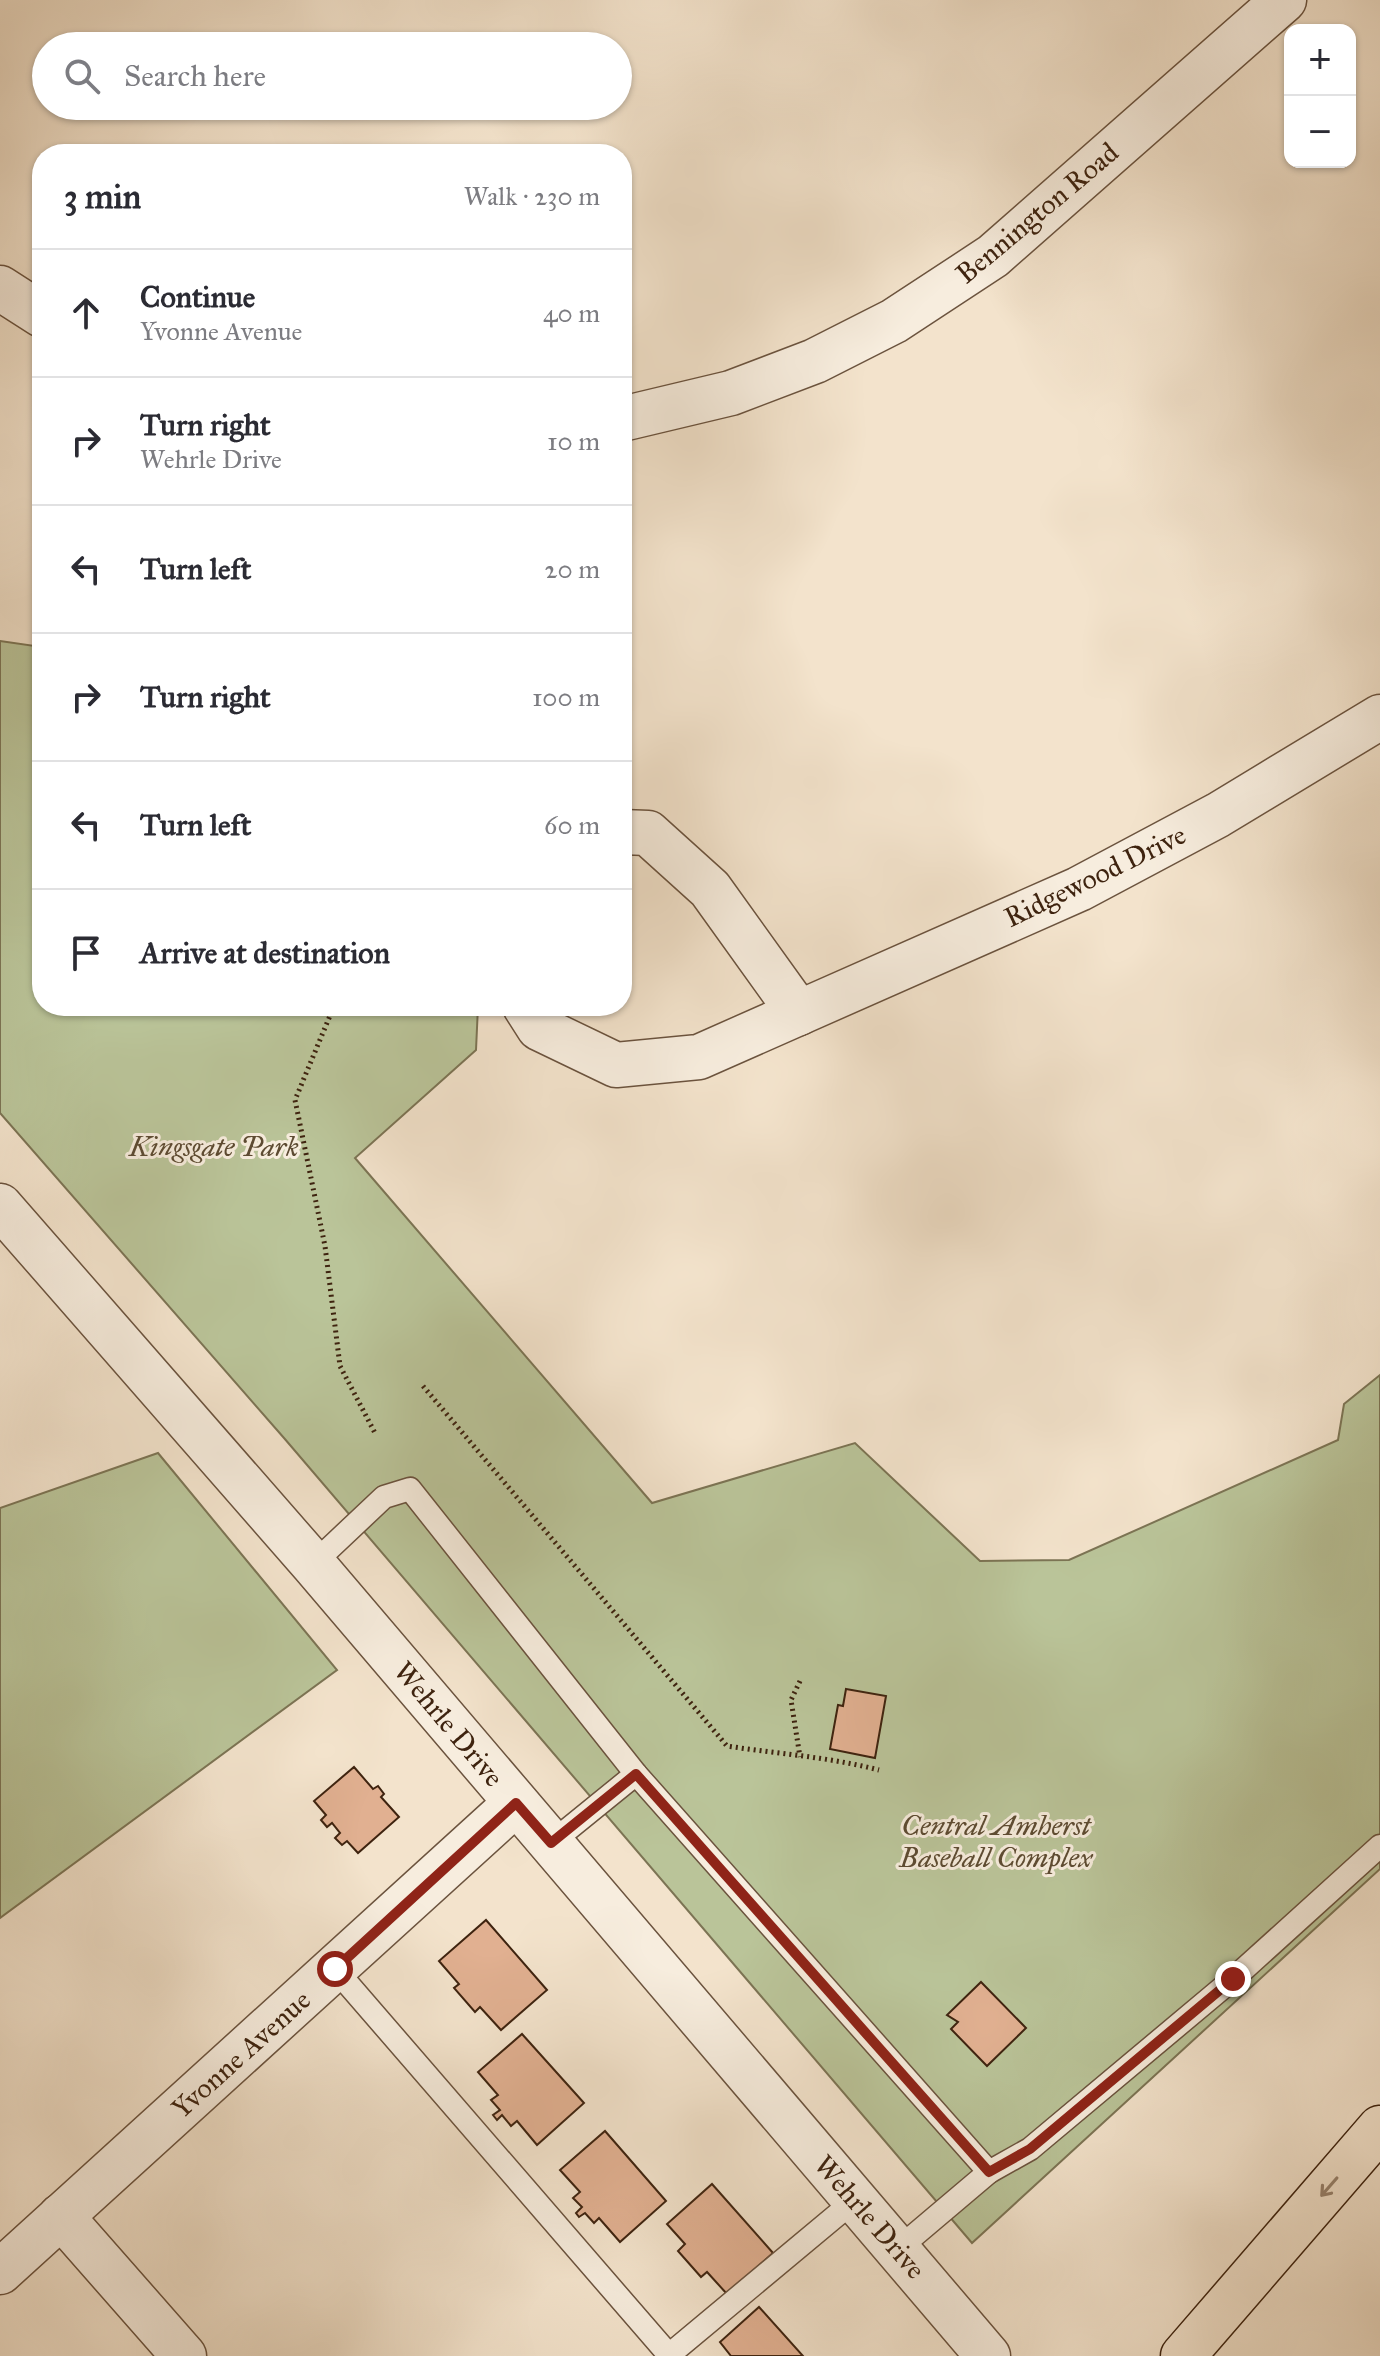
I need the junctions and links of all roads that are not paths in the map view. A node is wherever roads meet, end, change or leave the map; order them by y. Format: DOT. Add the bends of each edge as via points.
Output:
graph roads {
  1 [pos="1284,0"];
  2 [pos="0,288"];
  3 [pos="32,309"];
  4 [pos="632,417"];
  5 [pos="1380,717"];
  6 [pos="632,832"];
  7 [pos="799,1013"];
  8 [pos="531,1016"];
  9 [pos="0,1206"];
  10 [pos="313,1564"];
  11 [pos="636,1774"];
  12 [pos="516,1803"];
  13 [pos="551,1843"];
  14 [pos="1380,1846"];
  15 [pos="335,1969"];
  16 [pos="1380,2128"];
  17 [pos="989,2172"];
  18 [pos="855,2200"];
  19 [pos="61,2216"];
  20 [pos="898,2249"];
  21 [pos="0,2272"];
  22 [pos="669,2355"];
  23 [pos="1184,2355"];
  24 [pos="184,2356"];
  25 [pos="988,2356"];
  1 -- 4 [label="street, Bennington Road" via="993,256 894,321 815,361 731,393"];
  2 -- 3 [label="street"];
  5 -- 7 [label="street, Ridgewood Drive" via="1218,815 1079,889"];
  6 -- 7 [label="street" via="648,833 710,889"];
  7 -- 8 [label="street, Ridgewood Drive" via="699,1057 616,1065 539,1028"];
  9 -- 10 [label="street, Wehrle Drive"];
  10 -- 11 [label="lane" via="384,1497 410,1489"];
  10 -- 12 [label="street, Wehrle Drive"];
  11 -- 13 [label="lane"];
  11 -- 17 [label="lane"];
  12 -- 13 [label="street, Wehrle Drive"];
  12 -- 15 [label="street, Yvonne Avenue"];
  13 -- 18 [label="street, Wehrle Drive"];
  14 -- 17 [label="lane" via="1233,1979 1042,2139"];
  15 -- 19 [label="street, Yvonne Avenue"];
  15 -- 22 [label="lane"];
  16 -- 23 [label="highway, one-way"];
  17 -- 20 [label="lane"];
  18 -- 20 [label="street, Wehrle Drive"];
  18 -- 22 [label="lane"];
  19 -- 21 [label="street, Yvonne Avenue"];
  19 -- 24 [label="street"];
  20 -- 25 [label="street, Wehrle Drive"];
}
